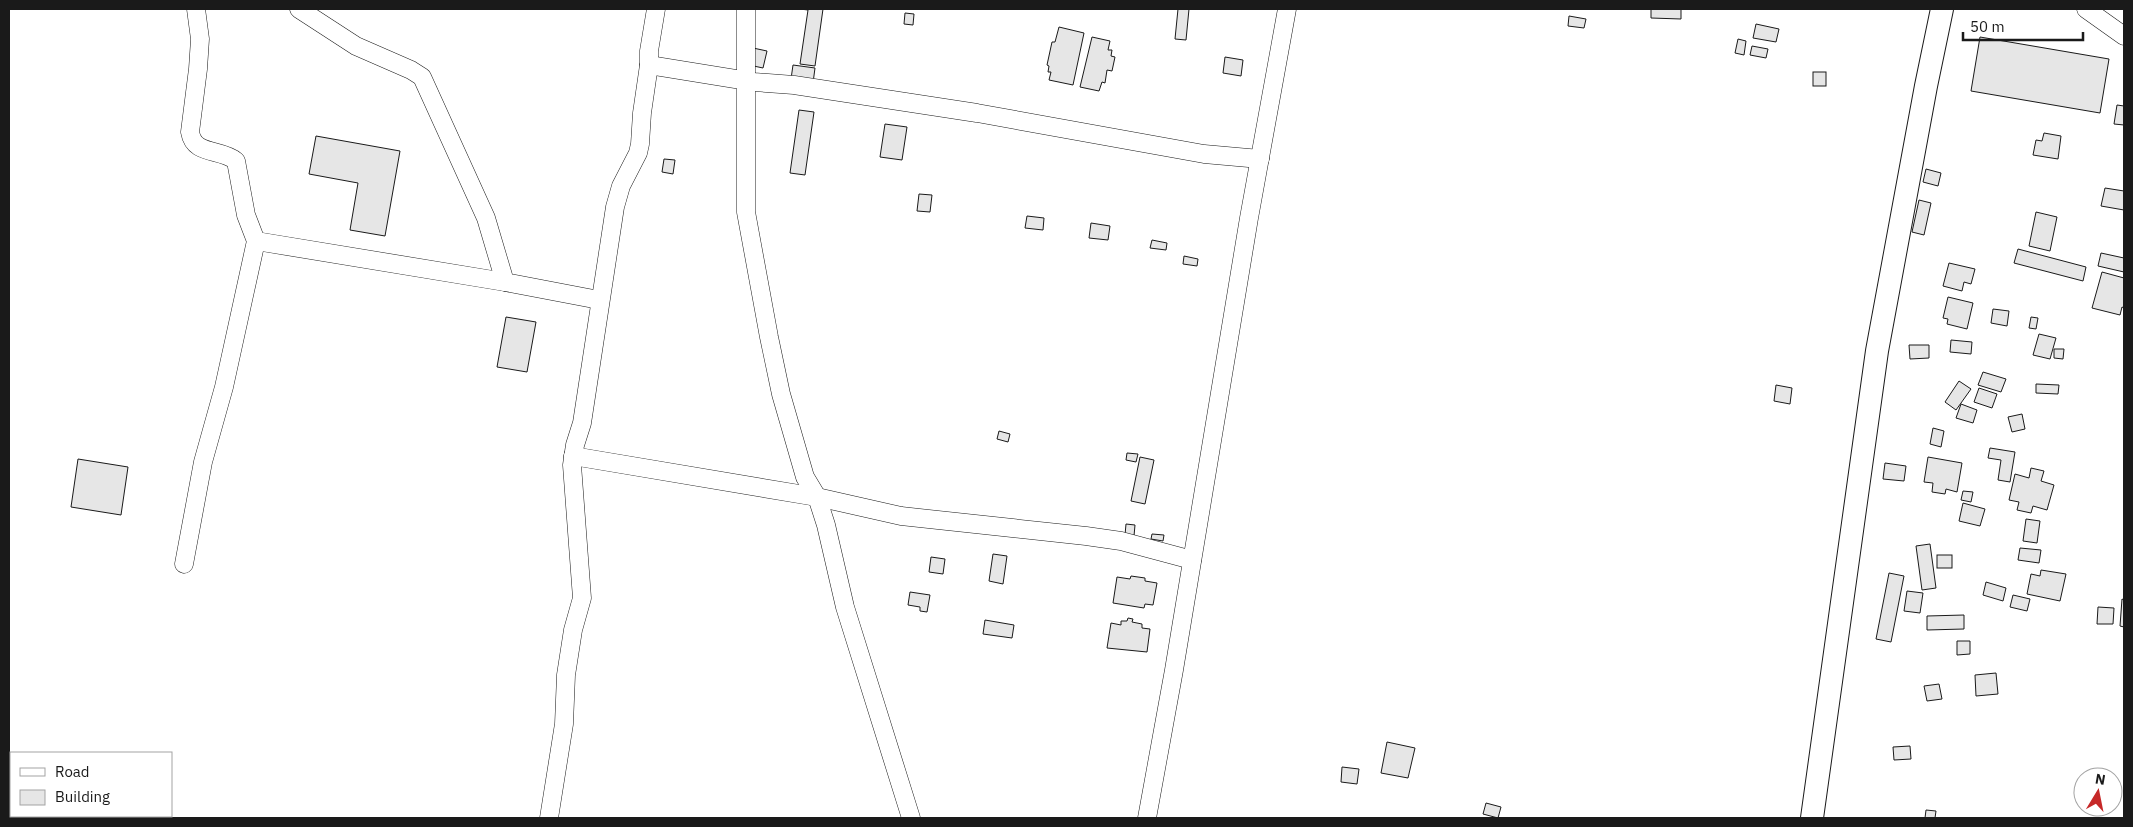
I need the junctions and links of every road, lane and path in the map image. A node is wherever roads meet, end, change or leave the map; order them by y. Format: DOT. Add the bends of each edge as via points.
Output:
graph roads {
  1 [pos="196,9"];
  2 [pos="299,9"];
  3 [pos="656,9"];
  4 [pos="746,9"];
  5 [pos="1287,9"];
  6 [pos="1942,9"];
  7 [pos="2086,9"];
  8 [pos="2124,36"];
  9 [pos="649,65"];
  10 [pos="746,79"];
  11 [pos="1260,160"];
  12 [pos="256,242"];
  13 [pos="505,282"];
  14 [pos="599,300"];
  15 [pos="573,456"];
  16 [pos="817,497"];
  17 [pos="1192,560"];
  18 [pos="184,564"];
  19 [pos="549,818"];
  20 [pos="911,818"];
  21 [pos="1147,818"];
  22 [pos="1812,818"];
  1 -- 12 [label="street" via="200,39 191,140 196,146 230,156 236,161 246,215"];
  2 -- 13 [label="street" via="356,46 422,77 486,218"];
  3 -- 9 [label="street" via="648,51"];
  4 -- 10 [label="street"];
  5 -- 11 [label="street"];
  6 -- 22 [label="main road" via="1878,351"];
  7 -- 8 [label="street"];
  9 -- 10 [label="street"];
  9 -- 14 [label="street" via="640,144 615,207"];
  10 -- 11 [label="street" via="977,113 1204,154"];
  10 -- 16 [label="street" via="746,212 781,394 806,477"];
  11 -- 17 [label="street"];
  12 -- 13 [label="street"];
  12 -- 18 [label="street" via="224,387 203,462"];
  13 -- 14 [label="street"];
  14 -- 15 [label="street" via="582,423"];
  15 -- 16 [label="street"];
  15 -- 19 [label="street" via="582,598 566,675 564,724"];
  16 -- 17 [label="street" via="901,516 1104,538"];
  16 -- 20 [label="street" via="860,660"];
  17 -- 21 [label="street"];
}
